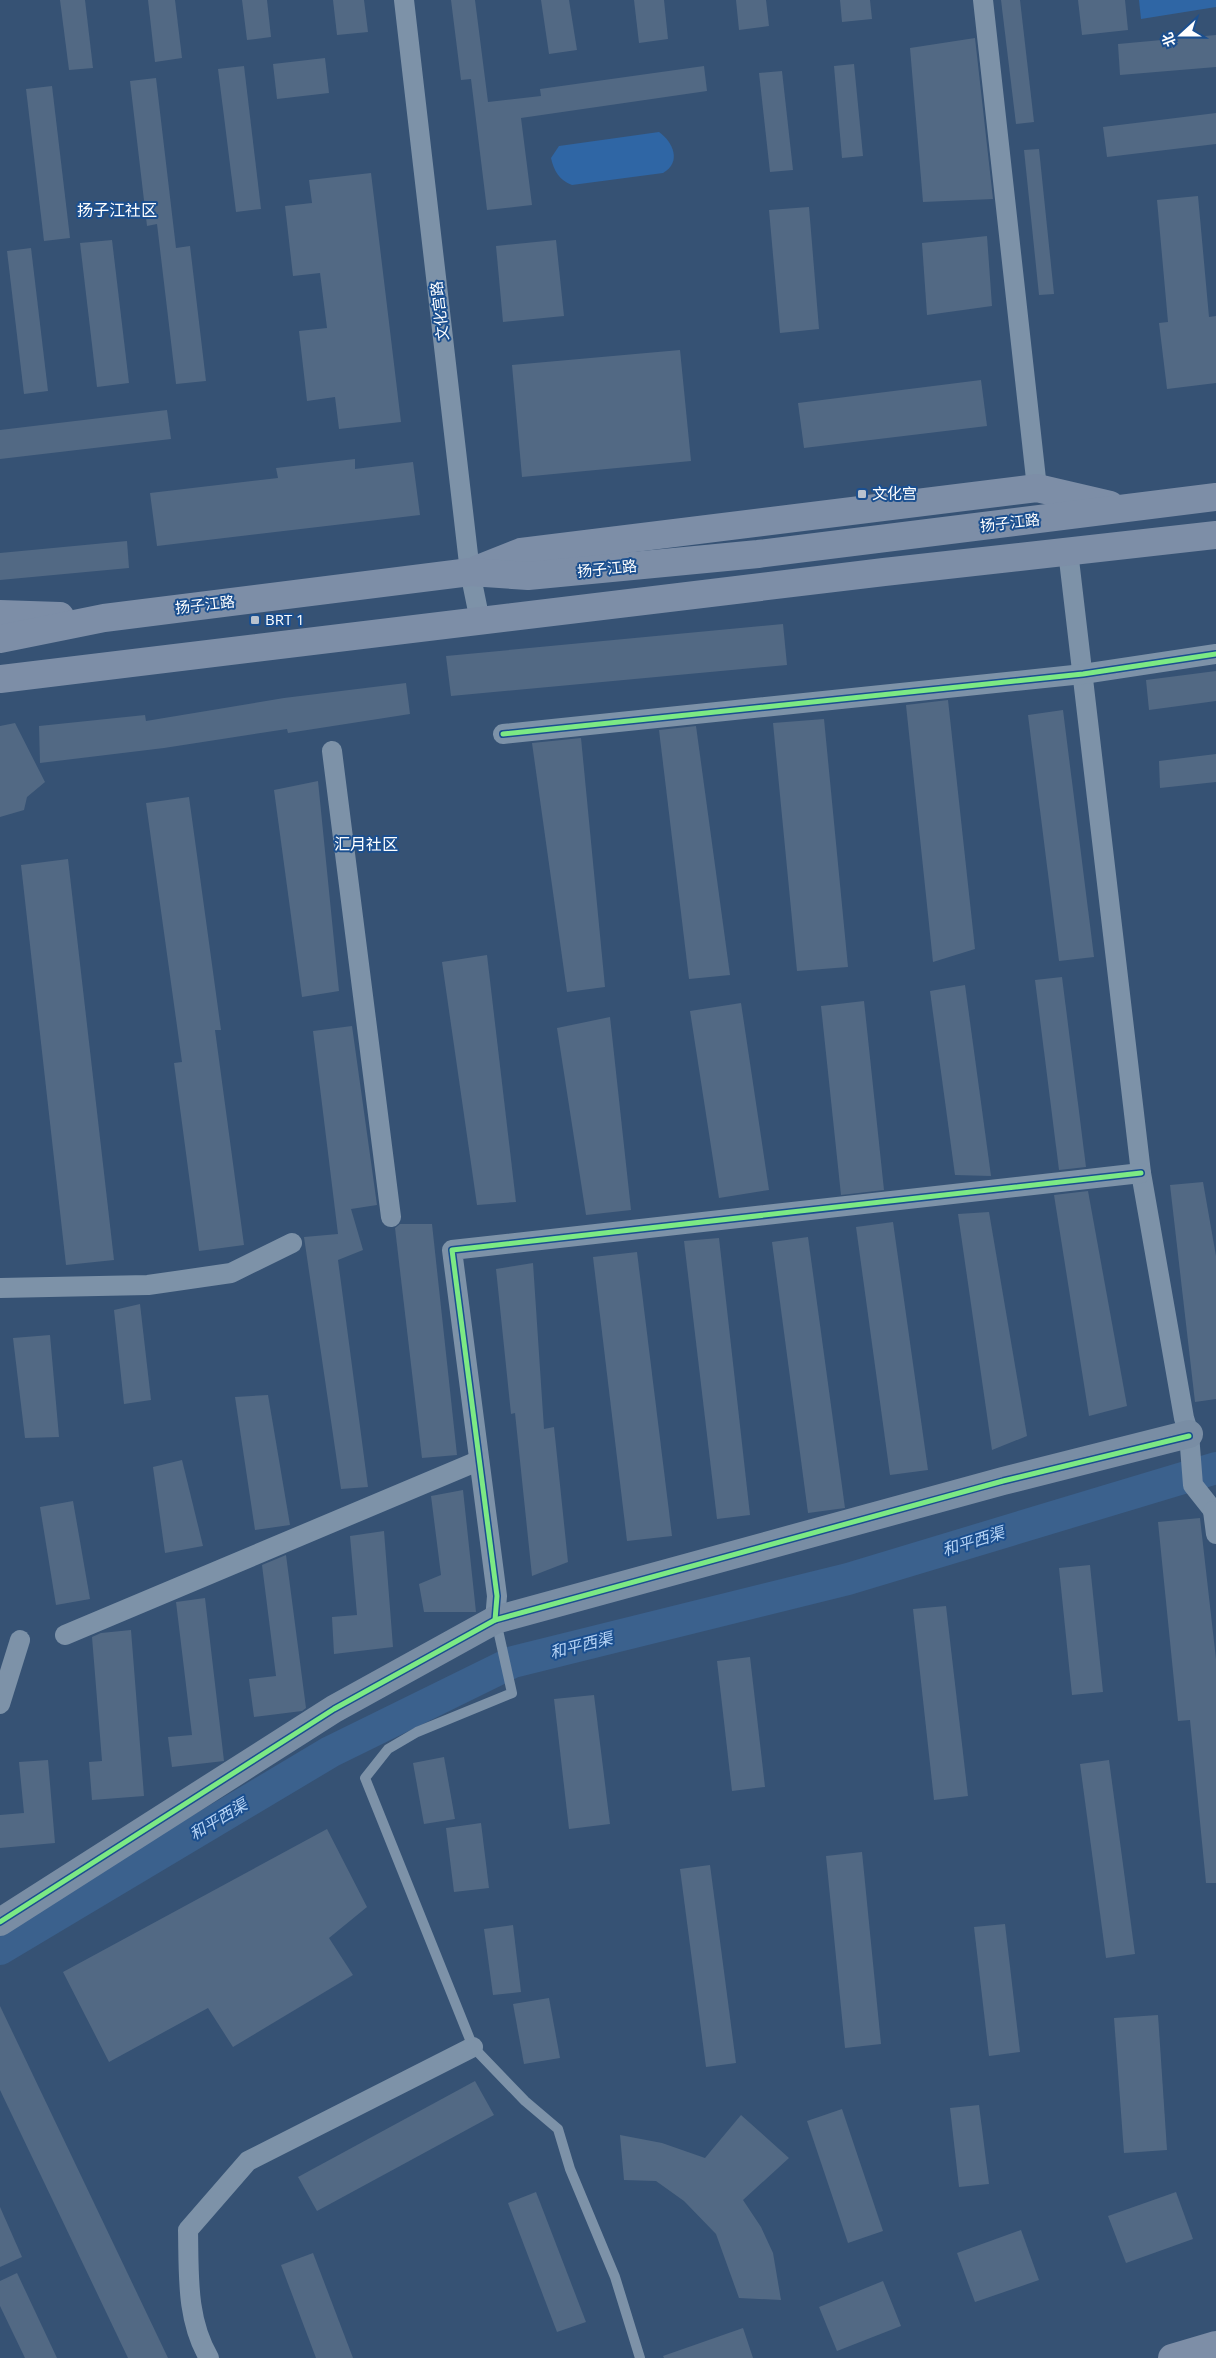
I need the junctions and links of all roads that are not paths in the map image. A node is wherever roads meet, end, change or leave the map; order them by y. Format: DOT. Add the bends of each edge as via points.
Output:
graph roads {
  1 [pos="404,0"];
  2 [pos="984,0"];
  3 [pos="1038,488"];
  4 [pos="1216,498"];
  5 [pos="1126,509"];
  6 [pos="1216,535"];
  7 [pos="1068,551"];
  8 [pos="470,572"];
  9 [pos="0,614"];
  10 [pos="104,618"];
  11 [pos="480,621"];
  12 [pos="0,639"];
  13 [pos="1216,654"];
  14 [pos="1083,674"];
  15 [pos="0,679"];
  16 [pos="503,734"];
  17 [pos="332,750"];
  18 [pos="1141,1173"];
  19 [pos="391,1216"];
  20 [pos="292,1243"];
  21 [pos="0,1288"];
  22 [pos="1189,1435"];
  23 [pos="478,1461"];
  24 [pos="1215,1512"];
  25 [pos="1216,1534"];
  26 [pos="496,1621"];
  27 [pos="65,1635"];
  28 [pos="20,1640"];
  29 [pos="0,1704"];
  30 [pos="0,1922"];
  31 [pos="473,2047"];
  32 [pos="1216,2345"];
  33 [pos="209,2358"];
  34 [pos="640,2358"];
  35 [pos="1172,2358"];
  1 -- 8 [label="street, 文化宫路"];
  2 -- 3 [label="street"];
  3 -- 5 [label="main road"];
  3 -- 8 [label="main road" via="521,552"];
  4 -- 5 [label="main road, 扬子江路"];
  5 -- 8 [label="main road, 扬子江路" via="758,554 556,574 528,576"];
  6 -- 7 [label="main road"];
  7 -- 11 [label="main road"];
  7 -- 14 [label="street"];
  8 -- 10 [label="main road, 扬子江路"];
  8 -- 11 [label="street, 文化宫路"];
  9 -- 10 [label="main road"];
  10 -- 12 [label="main road, 扬子江路"];
  11 -- 15 [label="main road"];
  13 -- 14 [label="street"];
  14 -- 16 [label="street"];
  14 -- 18 [label="street"];
  17 -- 19 [label="street"];
  18 -- 22 [label="street"];
  18 -- 23 [label="street" via="452,1250"];
  20 -- 21 [label="street" via="231,1273 148,1285"];
  22 -- 24 [label="street" via="1193,1484"];
  22 -- 26 [label="street" via="1003,1481"];
  23 -- 26 [label="street" via="497,1596"];
  23 -- 27 [label="street"];
  24 -- 25 [label="street"];
  26 -- 30 [label="street" via="334,1709"];
  26 -- 31 [label="lane" via="512,1693 388,1749 365,1778"];
  28 -- 29 [label="street"];
  31 -- 33 [label="street" via="248,2161 188,2230 189,2295 198,2339"];
  31 -- 34 [label="lane" via="558,2129 570,2168 615,2277"];
  32 -- 35 [label="main road"];
}
